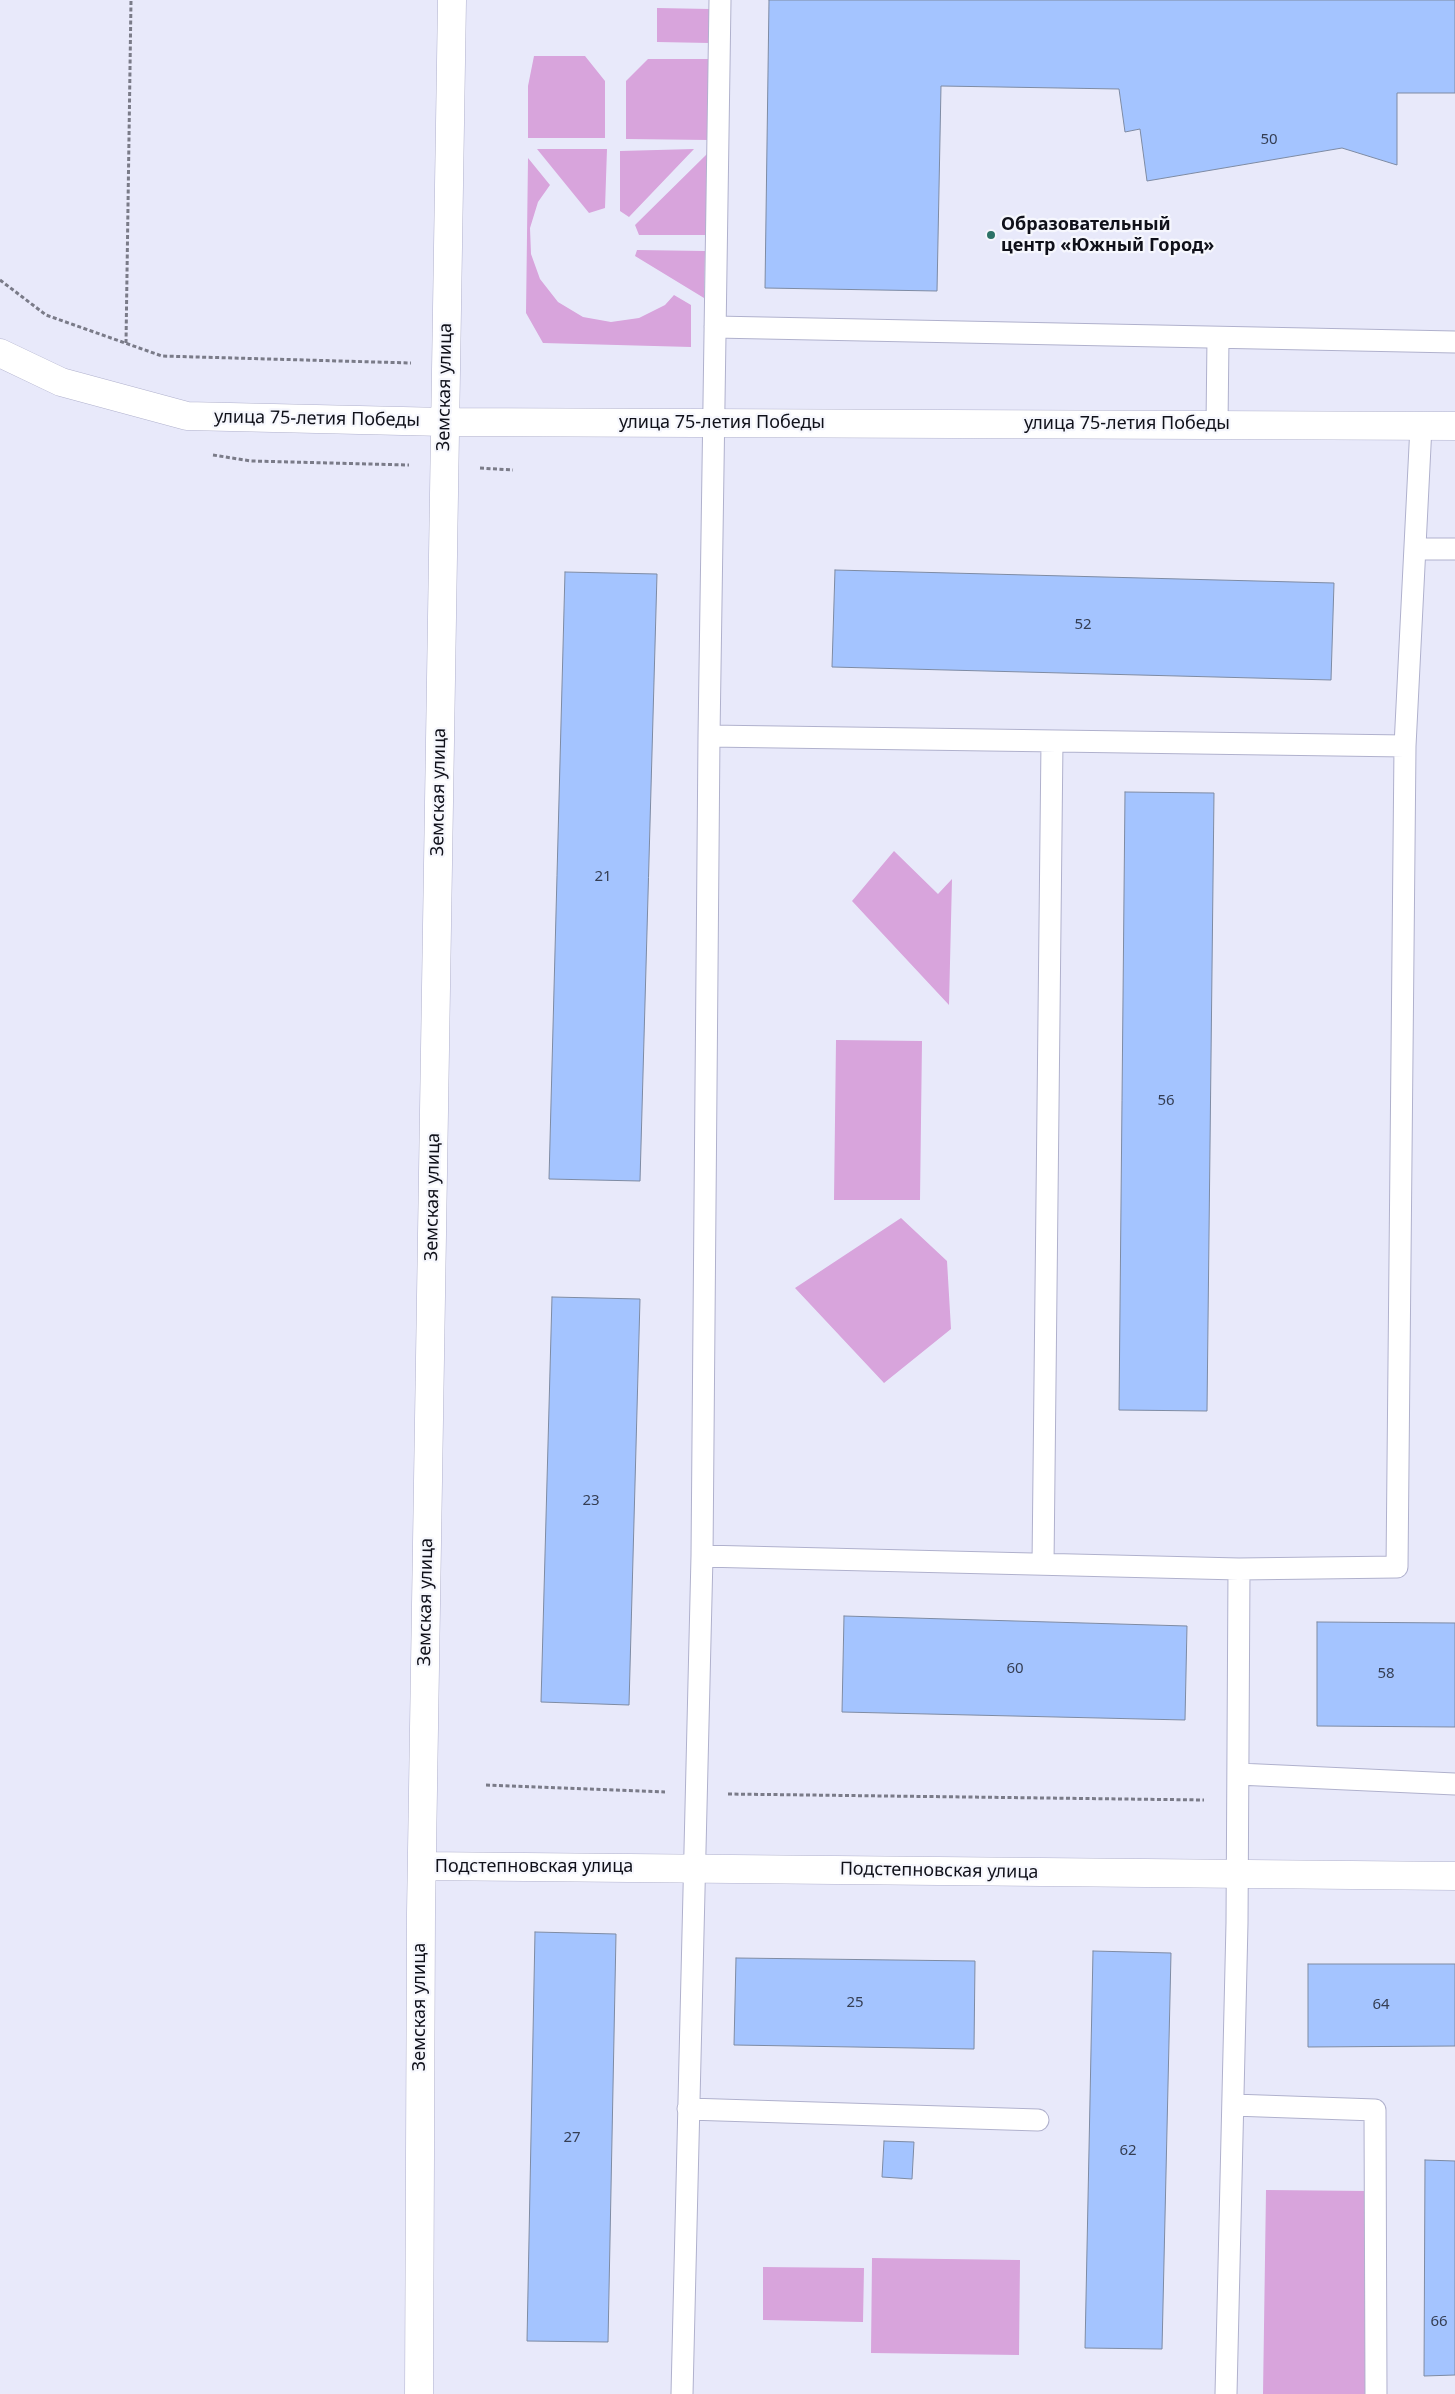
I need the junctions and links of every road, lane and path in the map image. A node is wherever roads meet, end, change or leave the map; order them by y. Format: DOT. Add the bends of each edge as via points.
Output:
graph roads {
  1 [pos="131,0"];
  2 [pos="452,0"];
  3 [pos="720,0"];
  4 [pos="0,280"];
  5 [pos="715,327"];
  6 [pos="1218,338"];
  7 [pos="1455,342"];
  8 [pos="126,343"];
  9 [pos="0,353"];
  10 [pos="445,364"];
  11 [pos="445,422"];
  12 [pos="714,423"];
  13 [pos="1217,425"];
  14 [pos="1421,426"];
  15 [pos="1455,426"];
  16 [pos="1415,549"];
  17 [pos="1455,549"];
  18 [pos="709,736"];
  19 [pos="1052,741"];
  20 [pos="1405,746"];
  21 [pos="702,1556"];
  22 [pos="1043,1564"];
  23 [pos="1239,1569"];
  24 [pos="1238,1774"];
  25 [pos="1455,1784"];
  26 [pos="486,1785"];
  27 [pos="696,1794"];
  28 [pos="1238,1800"];
  29 [pos="422,1866"];
  30 [pos="694,1869"];
  31 [pos="1237,1874"];
  32 [pos="1455,1876"];
  33 [pos="1233,2105"];
  34 [pos="688,2109"];
  35 [pos="1038,2120"];
  36 [pos="419,2394"];
  37 [pos="682,2394"];
  38 [pos="1226,2394"];
  39 [pos="1376,2394"];
  1 -- 8 [label="path"];
  2 -- 10 [label="street, Земская улица"];
  3 -- 5 [label="lane"];
  4 -- 8 [label="path" via="46,315"];
  5 -- 6 [label="lane"];
  5 -- 12 [label="lane"];
  6 -- 7 [label="lane"];
  6 -- 13 [label="lane"];
  8 -- 10 [label="path" via="162,356"];
  9 -- 11 [label="street, улица 75-летия Победы" via="61,382 187,416"];
  10 -- 11 [label="street, Земская улица"];
  11 -- 12 [label="street, улица 75-летия Победы"];
  11 -- 29 [label="street, Земская улица"];
  12 -- 13 [label="street, улица 75-летия Победы"];
  12 -- 18 [label="lane"];
  13 -- 14 [label="street, улица 75-летия Победы"];
  14 -- 15 [label="street, улица 75-летия Победы"];
  14 -- 16 [label="lane"];
  16 -- 17 [label="lane"];
  16 -- 20 [label="lane"];
  18 -- 19 [label="lane"];
  18 -- 21 [label="lane"];
  19 -- 20 [label="lane"];
  19 -- 22 [label="lane"];
  20 -- 23 [label="lane" via="1397,1567"];
  21 -- 22 [label="lane"];
  21 -- 27 [label="lane"];
  22 -- 23 [label="lane"];
  23 -- 24 [label="lane"];
  24 -- 25 [label="lane"];
  24 -- 28 [label="lane"];
  26 -- 27 [label="path"];
  27 -- 28 [label="path"];
  27 -- 30 [label="lane"];
  28 -- 31 [label="lane"];
  29 -- 30 [label="street, Подстепновская улица"];
  29 -- 36 [label="street, Земская улица"];
  30 -- 31 [label="street, Подстепновская улица"];
  30 -- 34 [label="lane"];
  31 -- 32 [label="street, Подстепновская улица"];
  31 -- 33 [label="lane"];
  33 -- 38 [label="lane"];
  33 -- 39 [label="lane" via="1375,2110"];
  34 -- 35 [label="lane"];
  34 -- 37 [label="lane"];
}
